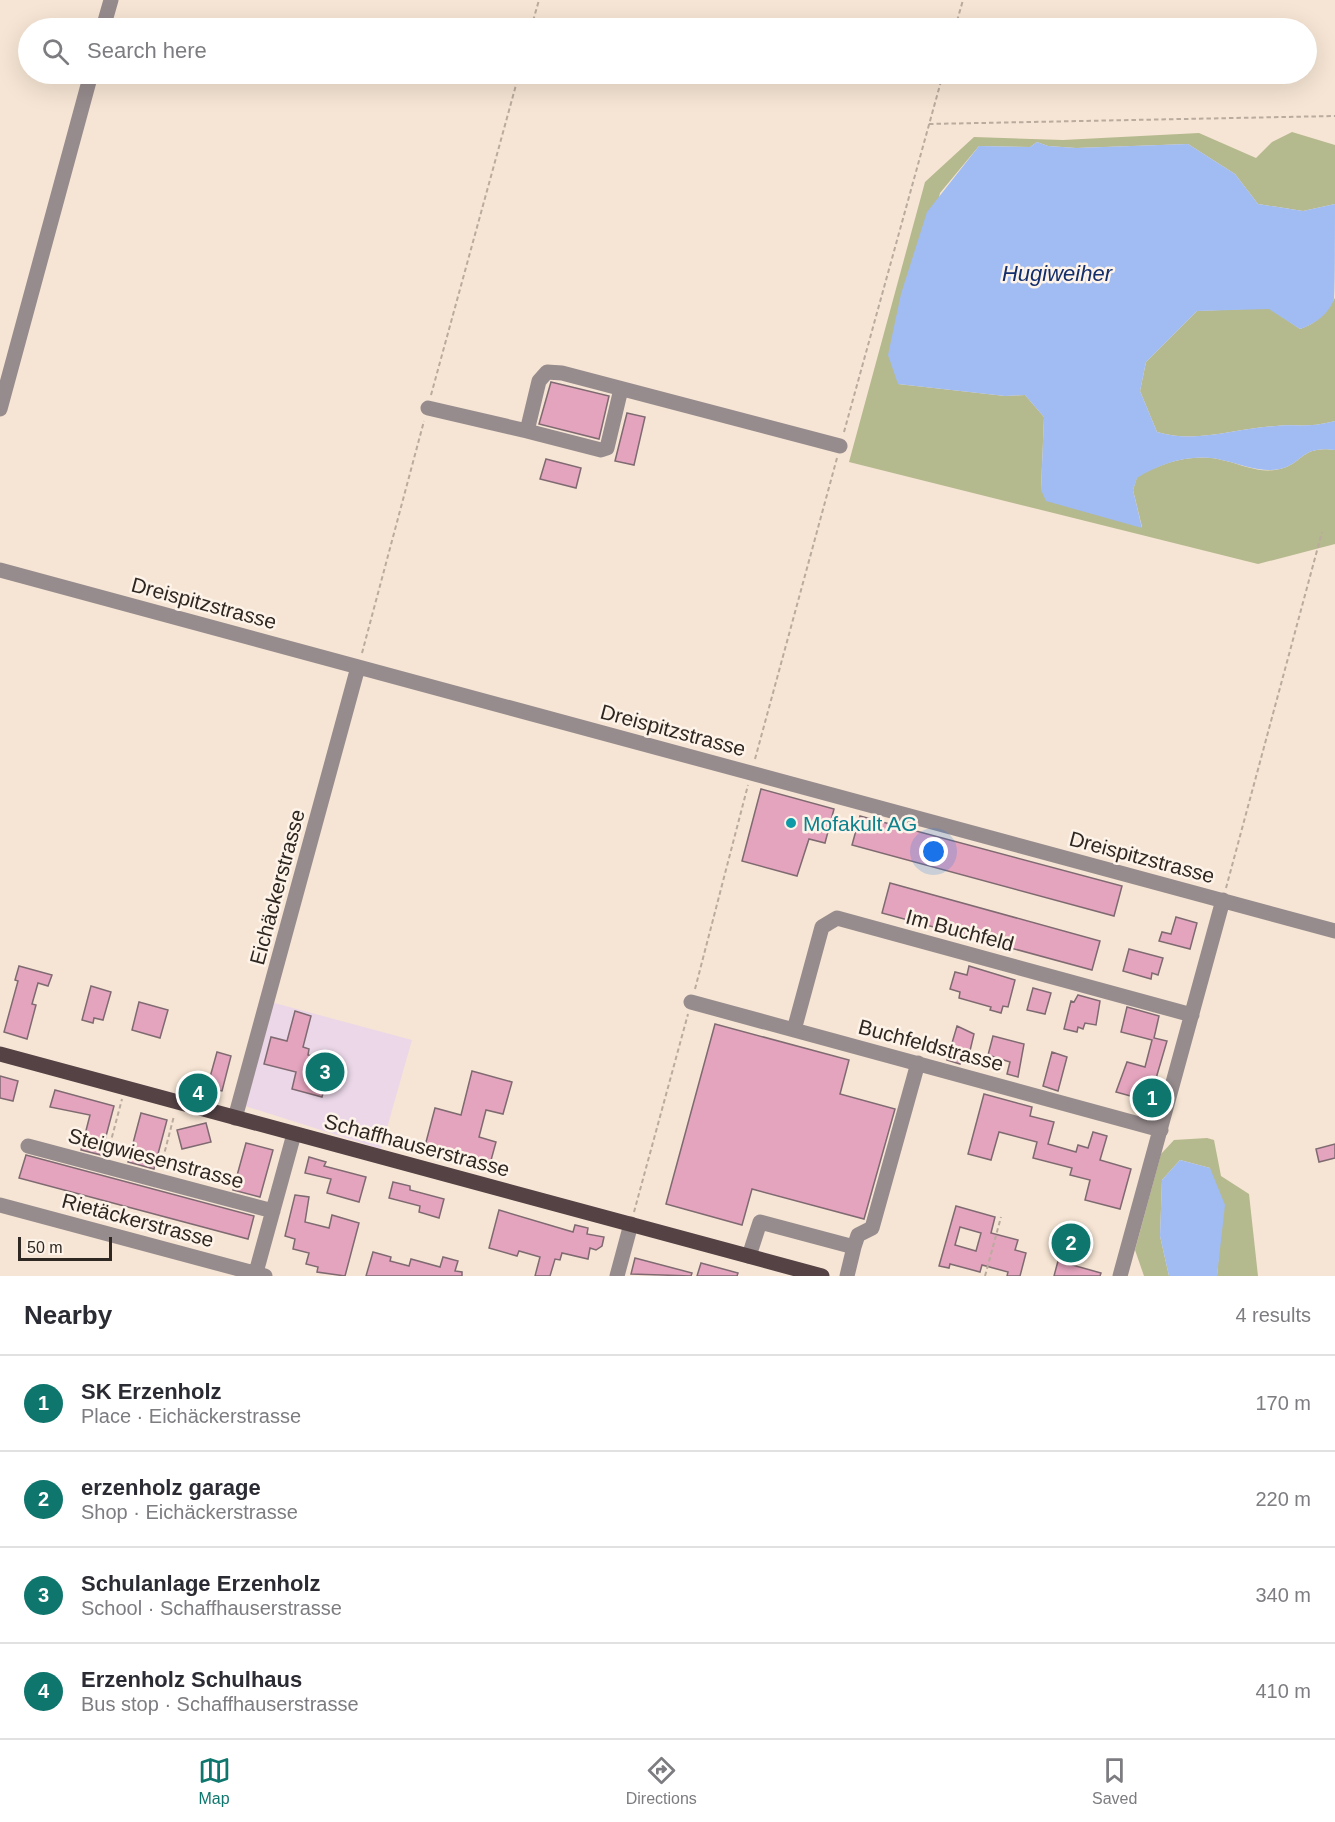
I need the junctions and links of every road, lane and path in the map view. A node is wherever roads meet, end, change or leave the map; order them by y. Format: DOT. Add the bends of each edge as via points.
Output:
graph roads {
  1 [pos="111,0"];
  2 [pos="538,0"];
  3 [pos="963,0"];
  4 [pos="106,18"];
  5 [pos="534,18"];
  6 [pos="958,18"];
  7 [pos="88,84"];
  8 [pos="516,84"];
  9 [pos="940,84"];
  10 [pos="1335,116"];
  11 [pos="621,389"];
  12 [pos="428,408"];
  13 [pos="0,409"];
  14 [pos="527,431"];
  15 [pos="840,446"];
  16 [pos="1322,532"];
  17 [pos="0,570"];
  18 [pos="358,667"];
  19 [pos="1223,900"];
  20 [pos="1335,931"];
  21 [pos="691,1002"];
  22 [pos="1192,1015"];
  23 [pos="794,1030"];
  24 [pos="0,1054"];
  25 [pos="918,1063"];
  26 [pos="122,1096"];
  27 [pos="175,1111"];
  28 [pos="235,1118"];
  29 [pos="1161,1130"];
  30 [pos="294,1134"];
  31 [pos="28,1146"];
  32 [pos="104,1166"];
  33 [pos="157,1180"];
  34 [pos="0,1205"];
  35 [pos="273,1211"];
  36 [pos="1001,1217"];
  37 [pos="631,1224"];
  38 [pos="854,1247"];
  39 [pos="749,1256"];
  40 [pos="259,1275"];
  41 [pos="617,1276"];
  42 [pos="822,1276"];
  43 [pos="847,1276"];
  44 [pos="985,1276"];
  45 [pos="1120,1276"];
  1 -- 4 [label="street"];
  2 -- 5 [label="path"];
  3 -- 6 [label="path"];
  7 -- 13 [label="street"];
  8 -- 12 [label="path"];
  9 -- 10 [label="path" via="929,124"];
  11 -- 14 [label="street" via="547,372 539,381"];
  11 -- 14 [label="street" via="607,448"];
  11 -- 15 [label="street"];
  12 -- 14 [label="street"];
  12 -- 18 [label="path"];
  16 -- 19 [label="path"];
  17 -- 18 [label="street, Dreispitzstrasse"];
  18 -- 19 [label="street, Dreispitzstrasse"];
  18 -- 28 [label="street, Eichäckerstrasse"];
  19 -- 20 [label="street, Dreispitzstrasse"];
  19 -- 22 [label="street"];
  21 -- 23 [label="street, Buchfeldstrasse"];
  22 -- 23 [label="street, Im Buchfeld" via="837,918 822,927"];
  22 -- 29 [label="street"];
  23 -- 25 [label="street, Buchfeldstrasse"];
  24 -- 28 [label="main road, Schaffhauserstrasse"];
  25 -- 29 [label="street, Buchfeldstrasse"];
  25 -- 38 [label="street" via="872,1228 858,1234"];
  26 -- 32 [label="path"];
  27 -- 33 [label="path"];
  28 -- 30 [label="main road, Schaffhauserstrasse"];
  29 -- 45 [label="street"];
  30 -- 35 [label="street"];
  30 -- 37 [label="main road, Schaffhauserstrasse"];
  31 -- 32 [label="street, Steigwiesenstrasse"];
  32 -- 33 [label="street, Steigwiesenstrasse"];
  33 -- 35 [label="street, Steigwiesenstrasse"];
  34 -- 40 [label="street, Rietäckerstrasse"];
  35 -- 40 [label="street"];
  36 -- 44 [label="path"];
  37 -- 39 [label="main road, Schaffhauserstrasse"];
  37 -- 41 [label="street"];
  38 -- 39 [label="street" via="760,1222"];
  38 -- 43 [label="street"];
  39 -- 42 [label="main road, Schaffhauserstrasse"];
}
